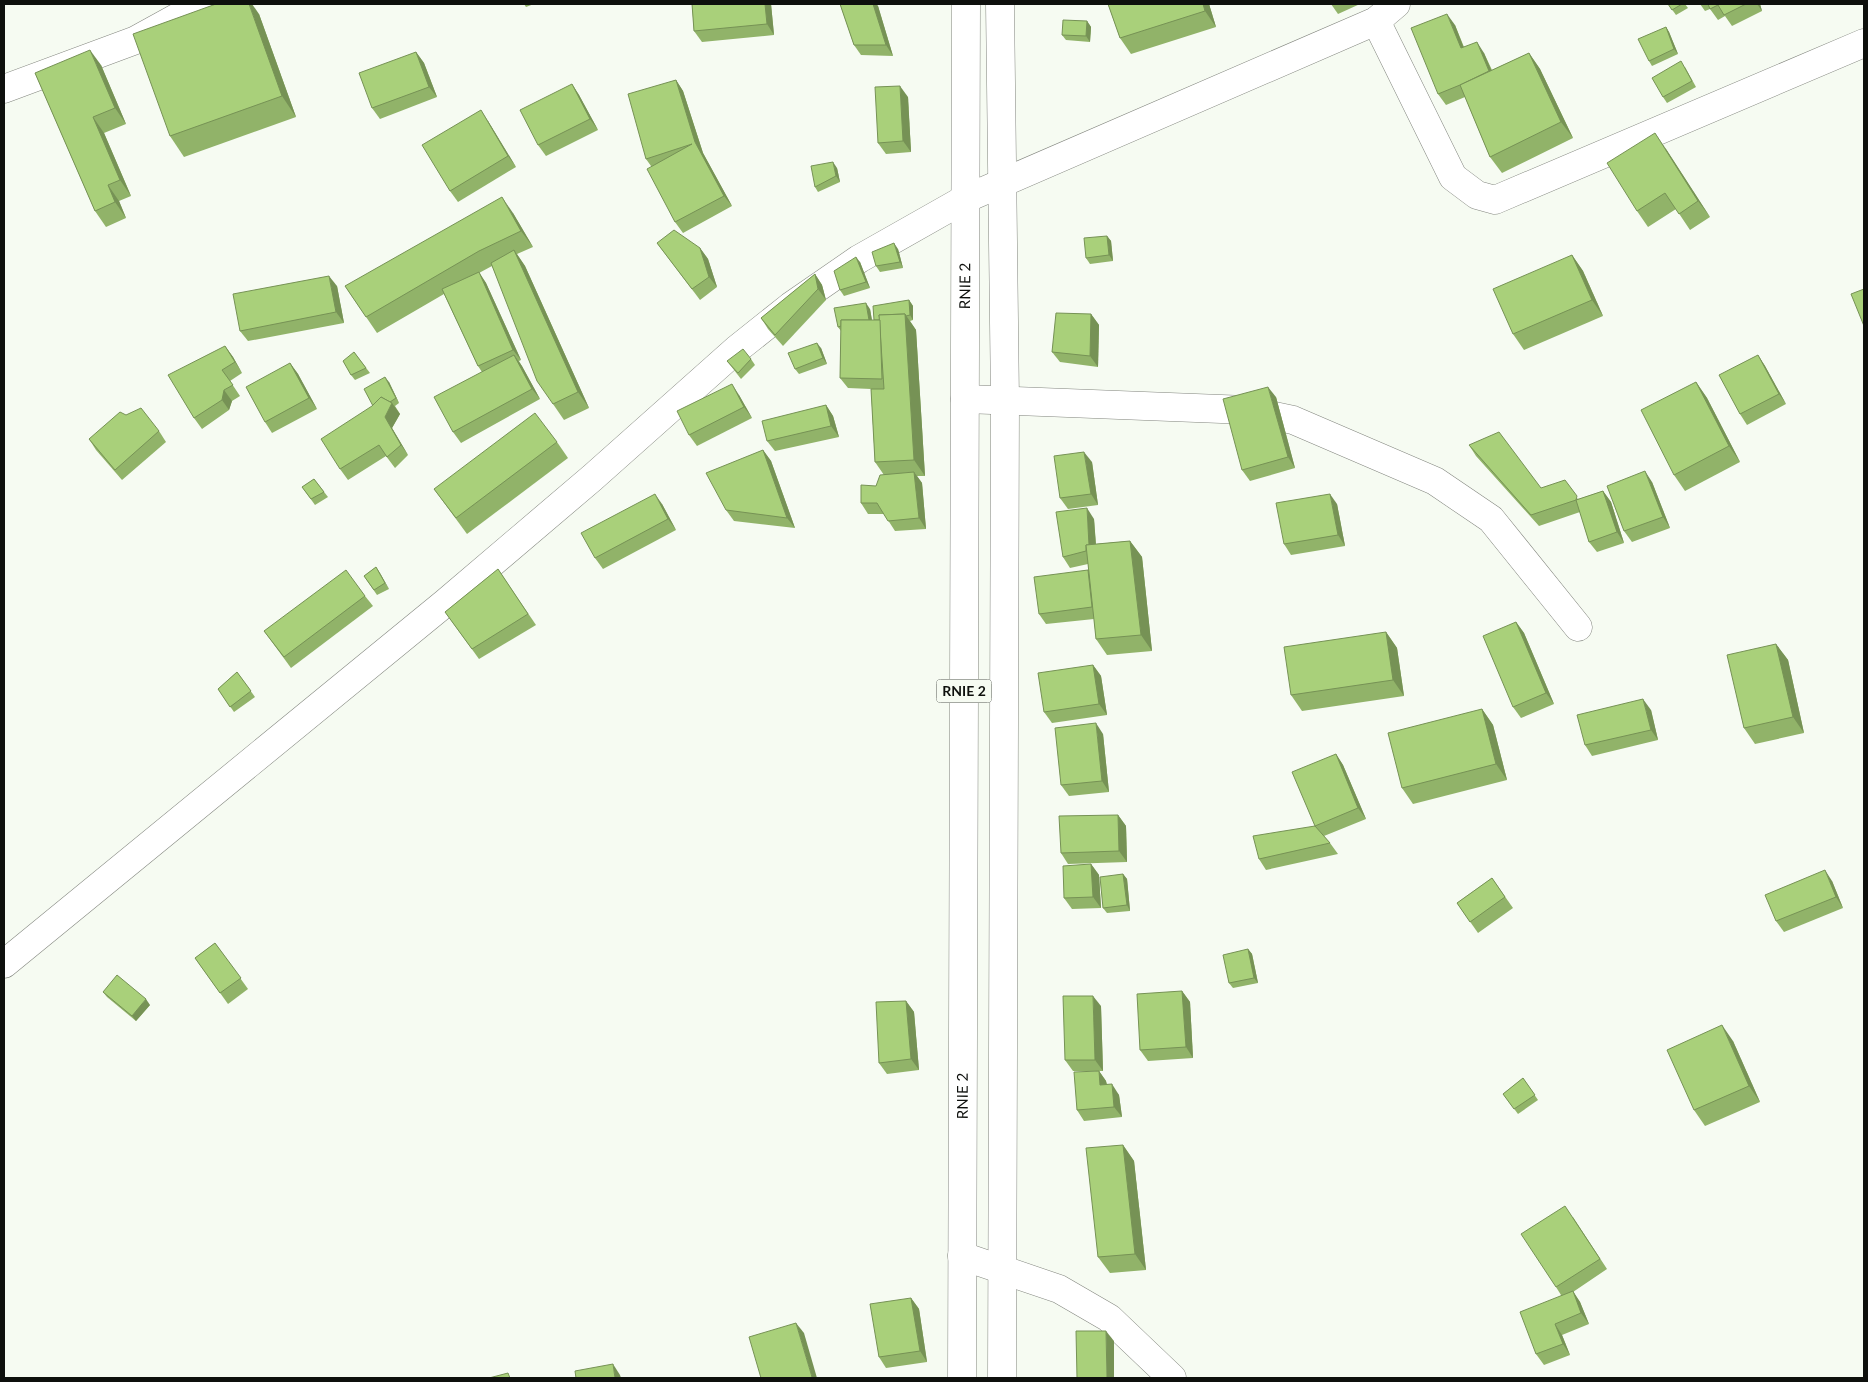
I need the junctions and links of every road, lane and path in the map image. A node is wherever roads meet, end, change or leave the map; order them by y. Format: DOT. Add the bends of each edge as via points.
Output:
graph roads {
  1 [pos="211,4"];
  2 [pos="966,4"];
  3 [pos="1000,4"];
  4 [pos="1386,12"];
  5 [pos="1864,43"];
  6 [pos="4,89"];
  7 [pos="1002,183"];
  8 [pos="965,199"];
  9 [pos="965,400"];
  10 [pos="1006,401"];
  11 [pos="1578,627"];
  12 [pos="4,964"];
  13 [pos="962,1256"];
  14 [pos="1002,1270"];
  15 [pos="962,1378"];
  16 [pos="1002,1378"];
  17 [pos="1172,1378"];
  1 -- 6 [label="main road" via="176,18 136,40"];
  2 -- 8 [label="main road, RNIE 2 / RNIE 2"];
  3 -- 7 [label="main road"];
  4 -- 5 [label="main road" via="1452,177 1477,195 1495,200"];
  4 -- 7 [label="main road"];
  7 -- 8 [label="main road"];
  7 -- 10 [label="main road"];
  8 -- 9 [label="main road, RNIE 2 / RNIE 2"];
  8 -- 12 [label="main road" via="859,259 737,348 592,478 445,603"];
  9 -- 10 [label="main road"];
  9 -- 13 [label="main road, RNIE 2 / RNIE 2"];
  10 -- 11 [label="main road" via="1247,410 1293,420 1435,481 1490,519"];
  10 -- 14 [label="main road"];
  13 -- 14 [label="main road"];
  13 -- 15 [label="main road, RNIE 2 / RNIE 2"];
  14 -- 16 [label="main road"];
  14 -- 17 [label="main road" via="1059,1289 1109,1318"];
}
